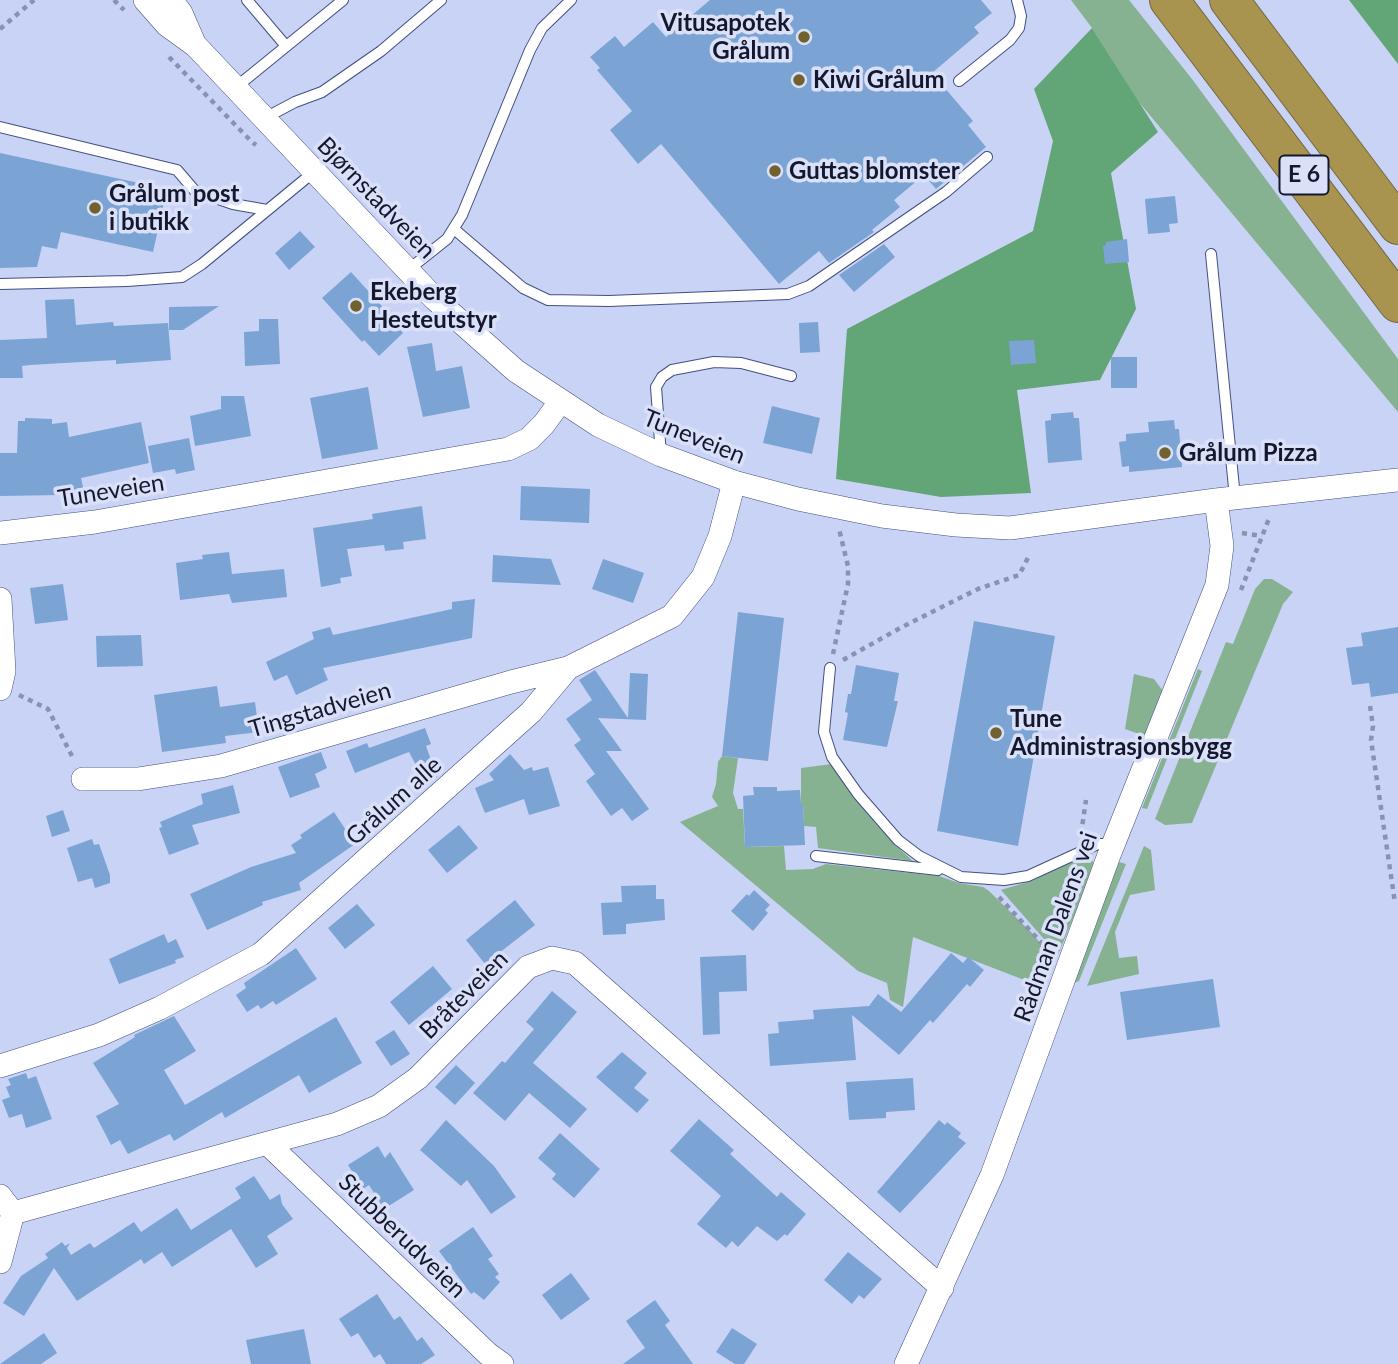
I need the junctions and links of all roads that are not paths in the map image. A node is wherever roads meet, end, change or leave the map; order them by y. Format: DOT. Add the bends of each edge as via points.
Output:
graph roads {
  1 [pos="145,0"];
  2 [pos="171,0"];
  3 [pos="247,0"];
  4 [pos="441,0"];
  5 [pos="570,0"];
  6 [pos="1017,0"];
  7 [pos="1169,0"];
  8 [pos="340,1"];
  9 [pos="1237,7"];
  10 [pos="196,46"];
  11 [pos="286,46"];
  12 [pos="958,81"];
  13 [pos="235,88"];
  14 [pos="263,119"];
  15 [pos="0,127"];
  16 [pos="988,157"];
  17 [pos="314,171"];
  18 [pos="267,210"];
  19 [pos="1398,225"];
  20 [pos="454,229"];
  21 [pos="1211,254"];
  22 [pos="408,270"];
  23 [pos="0,284"];
  24 [pos="1398,303"];
  25 [pos="791,376"];
  26 [pos="560,402"];
  27 [pos="661,455"];
  28 [pos="1398,480"];
  29 [pos="734,482"];
  30 [pos="1225,499"];
  31 [pos="0,533"];
  32 [pos="0,599"];
  33 [pos="568,668"];
  34 [pos="830,668"];
  35 [pos="0,689"];
  36 [pos="83,779"];
  37 [pos="1114,844"];
  38 [pos="816,856"];
  39 [pos="945,870"];
  40 [pos="0,1066"];
  41 [pos="268,1144"];
  42 [pos="6,1204"];
  43 [pos="0,1262"];
  44 [pos="942,1288"];
  45 [pos="486,1360"];
  46 [pos="906,1364"];
  1 -- 10 [label="street, Bjørnstadveien" via="167,25"];
  2 -- 10 [label="street, Bjørnstadveien"];
  3 -- 11 [label="lane"];
  4 -- 14 [label="lane" via="381,51 322,92"];
  5 -- 20 [label="lane" via="542,28 530,50"];
  6 -- 12 [label="lane" via="1019,29"];
  7 -- 24 [label="highway, E 6"];
  8 -- 11 [label="lane"];
  9 -- 19 [label="highway, E 6"];
  10 -- 13 [label="street, Bjørnstadveien"];
  11 -- 13 [label="lane"];
  13 -- 14 [label="street, Bjørnstadveien"];
  14 -- 17 [label="street, Bjørnstadveien"];
  15 -- 18 [label="lane" via="177,170 195,191"];
  16 -- 20 [label="lane" via="946,192 809,286 788,293 548,300 523,288"];
  17 -- 18 [label="lane"];
  17 -- 22 [label="street, Bjørnstadveien"];
  18 -- 23 [label="lane" via="182,277"];
  20 -- 22 [label="lane"];
  21 -- 30 [label="lane"];
  22 -- 26 [label="street, Bjørnstadveien" via="516,371"];
  25 -- 27 [label="lane" via="741,363 714,362 672,370 656,387"];
  26 -- 27 [label="street, Tuneveien"];
  26 -- 31 [label="street, Tuneveien" via="529,439 508,449 95,522"];
  27 -- 29 [label="street, Tuneveien"];
  28 -- 30 [label="street, Tuneveien"];
  29 -- 30 [label="street, Tuneveien" via="883,516 1010,528"];
  29 -- 33 [label="street, Grålum alle" via="703,577 672,616"];
  30 -- 37 [label="street, Rådman Dalens vei" via="1217,585"];
  32 -- 35 [label="street" via="4,671"];
  33 -- 36 [label="street, Tingstadveien" via="221,766 138,779"];
  33 -- 40 [label="street, Grålum alle" via="531,712 261,954 99,1035"];
  34 -- 39 [label="lane" via="824,732 832,757 898,841"];
  37 -- 39 [label="lane" via="1098,844 1028,876 1004,880 961,877"];
  37 -- 44 [label="street, Rådman Dalens vei" via="992,1175"];
  38 -- 39 [label="lane"];
  41 -- 42 [label="street, Bråteveien"];
  41 -- 44 [label="street, Bråteveien" via="379,1106 418,1078 528,967 552,958 564,960 575,963"];
  41 -- 45 [label="street, Stubberudveien"];
  42 -- 43 [label="street, Bråteveien"];
  44 -- 46 [label="street, Rådman Dalens vei"];
}
